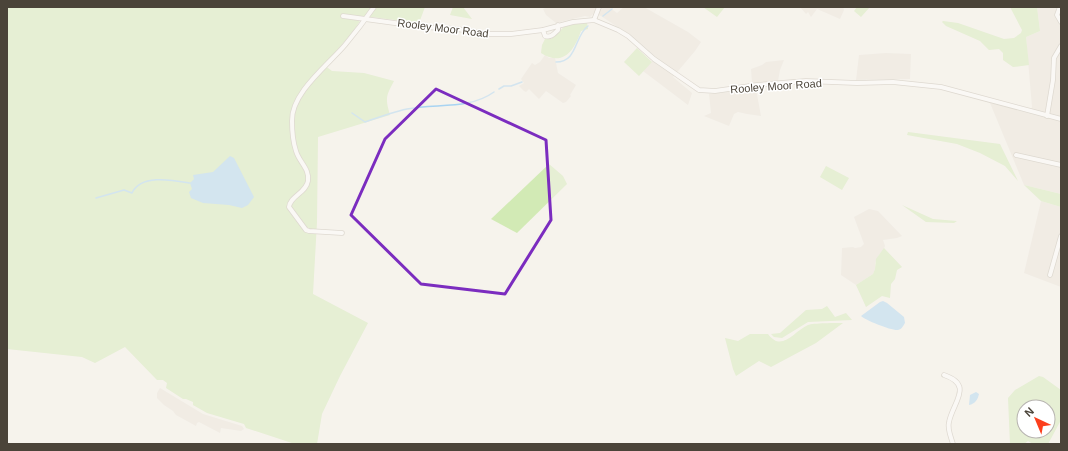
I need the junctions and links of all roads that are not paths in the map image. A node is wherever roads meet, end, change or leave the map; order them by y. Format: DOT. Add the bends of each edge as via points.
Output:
graph roads {
  1 [pos="374,7"];
  2 [pos="599,7"];
  3 [pos="1060,7"];
  4 [pos="343,16"];
  5 [pos="364,19"];
  6 [pos="594,20"];
  7 [pos="1061,22"];
  8 [pos="558,25"];
  9 [pos="543,30"];
  10 [pos="1061,46"];
  11 [pos="1047,116"];
  12 [pos="1061,119"];
  13 [pos="1016,155"];
  14 [pos="1061,165"];
  15 [pos="342,232"];
  16 [pos="1061,236"];
  17 [pos="1050,275"];
  18 [pos="944,375"];
  19 [pos="952,444"];
  1 -- 5 [label="street"];
  2 -- 6 [label="street"];
  3 -- 7 [label="street" via="1057,15"];
  4 -- 5 [label="street, Rooley Moor Road"];
  5 -- 9 [label="street, Rooley Moor Road" via="488,34"];
  5 -- 15 [label="street" via="345,45 306,87 296,104 292,120 296,152 307,168 308,180 304,190 291,201 289,207 306,230"];
  6 -- 8 [label="street, Rooley Moor Road"];
  6 -- 11 [label="street, Rooley Moor Road" via="628,36 654,59 698,90 715,91 806,81 893,82 941,87"];
  8 -- 9 [label="street, Rooley Moor Road"];
  8 -- 9 [label="street, Rooley Moor Road" via="558,30 551,37 545,36"];
  10 -- 11 [label="street" via="1054,58"];
  11 -- 12 [label="street, Rooley Moor Road"];
  13 -- 14 [label="street"];
  16 -- 17 [label="street"];
  18 -- 19 [label="street" via="956,381 961,392 948,426"];
}
